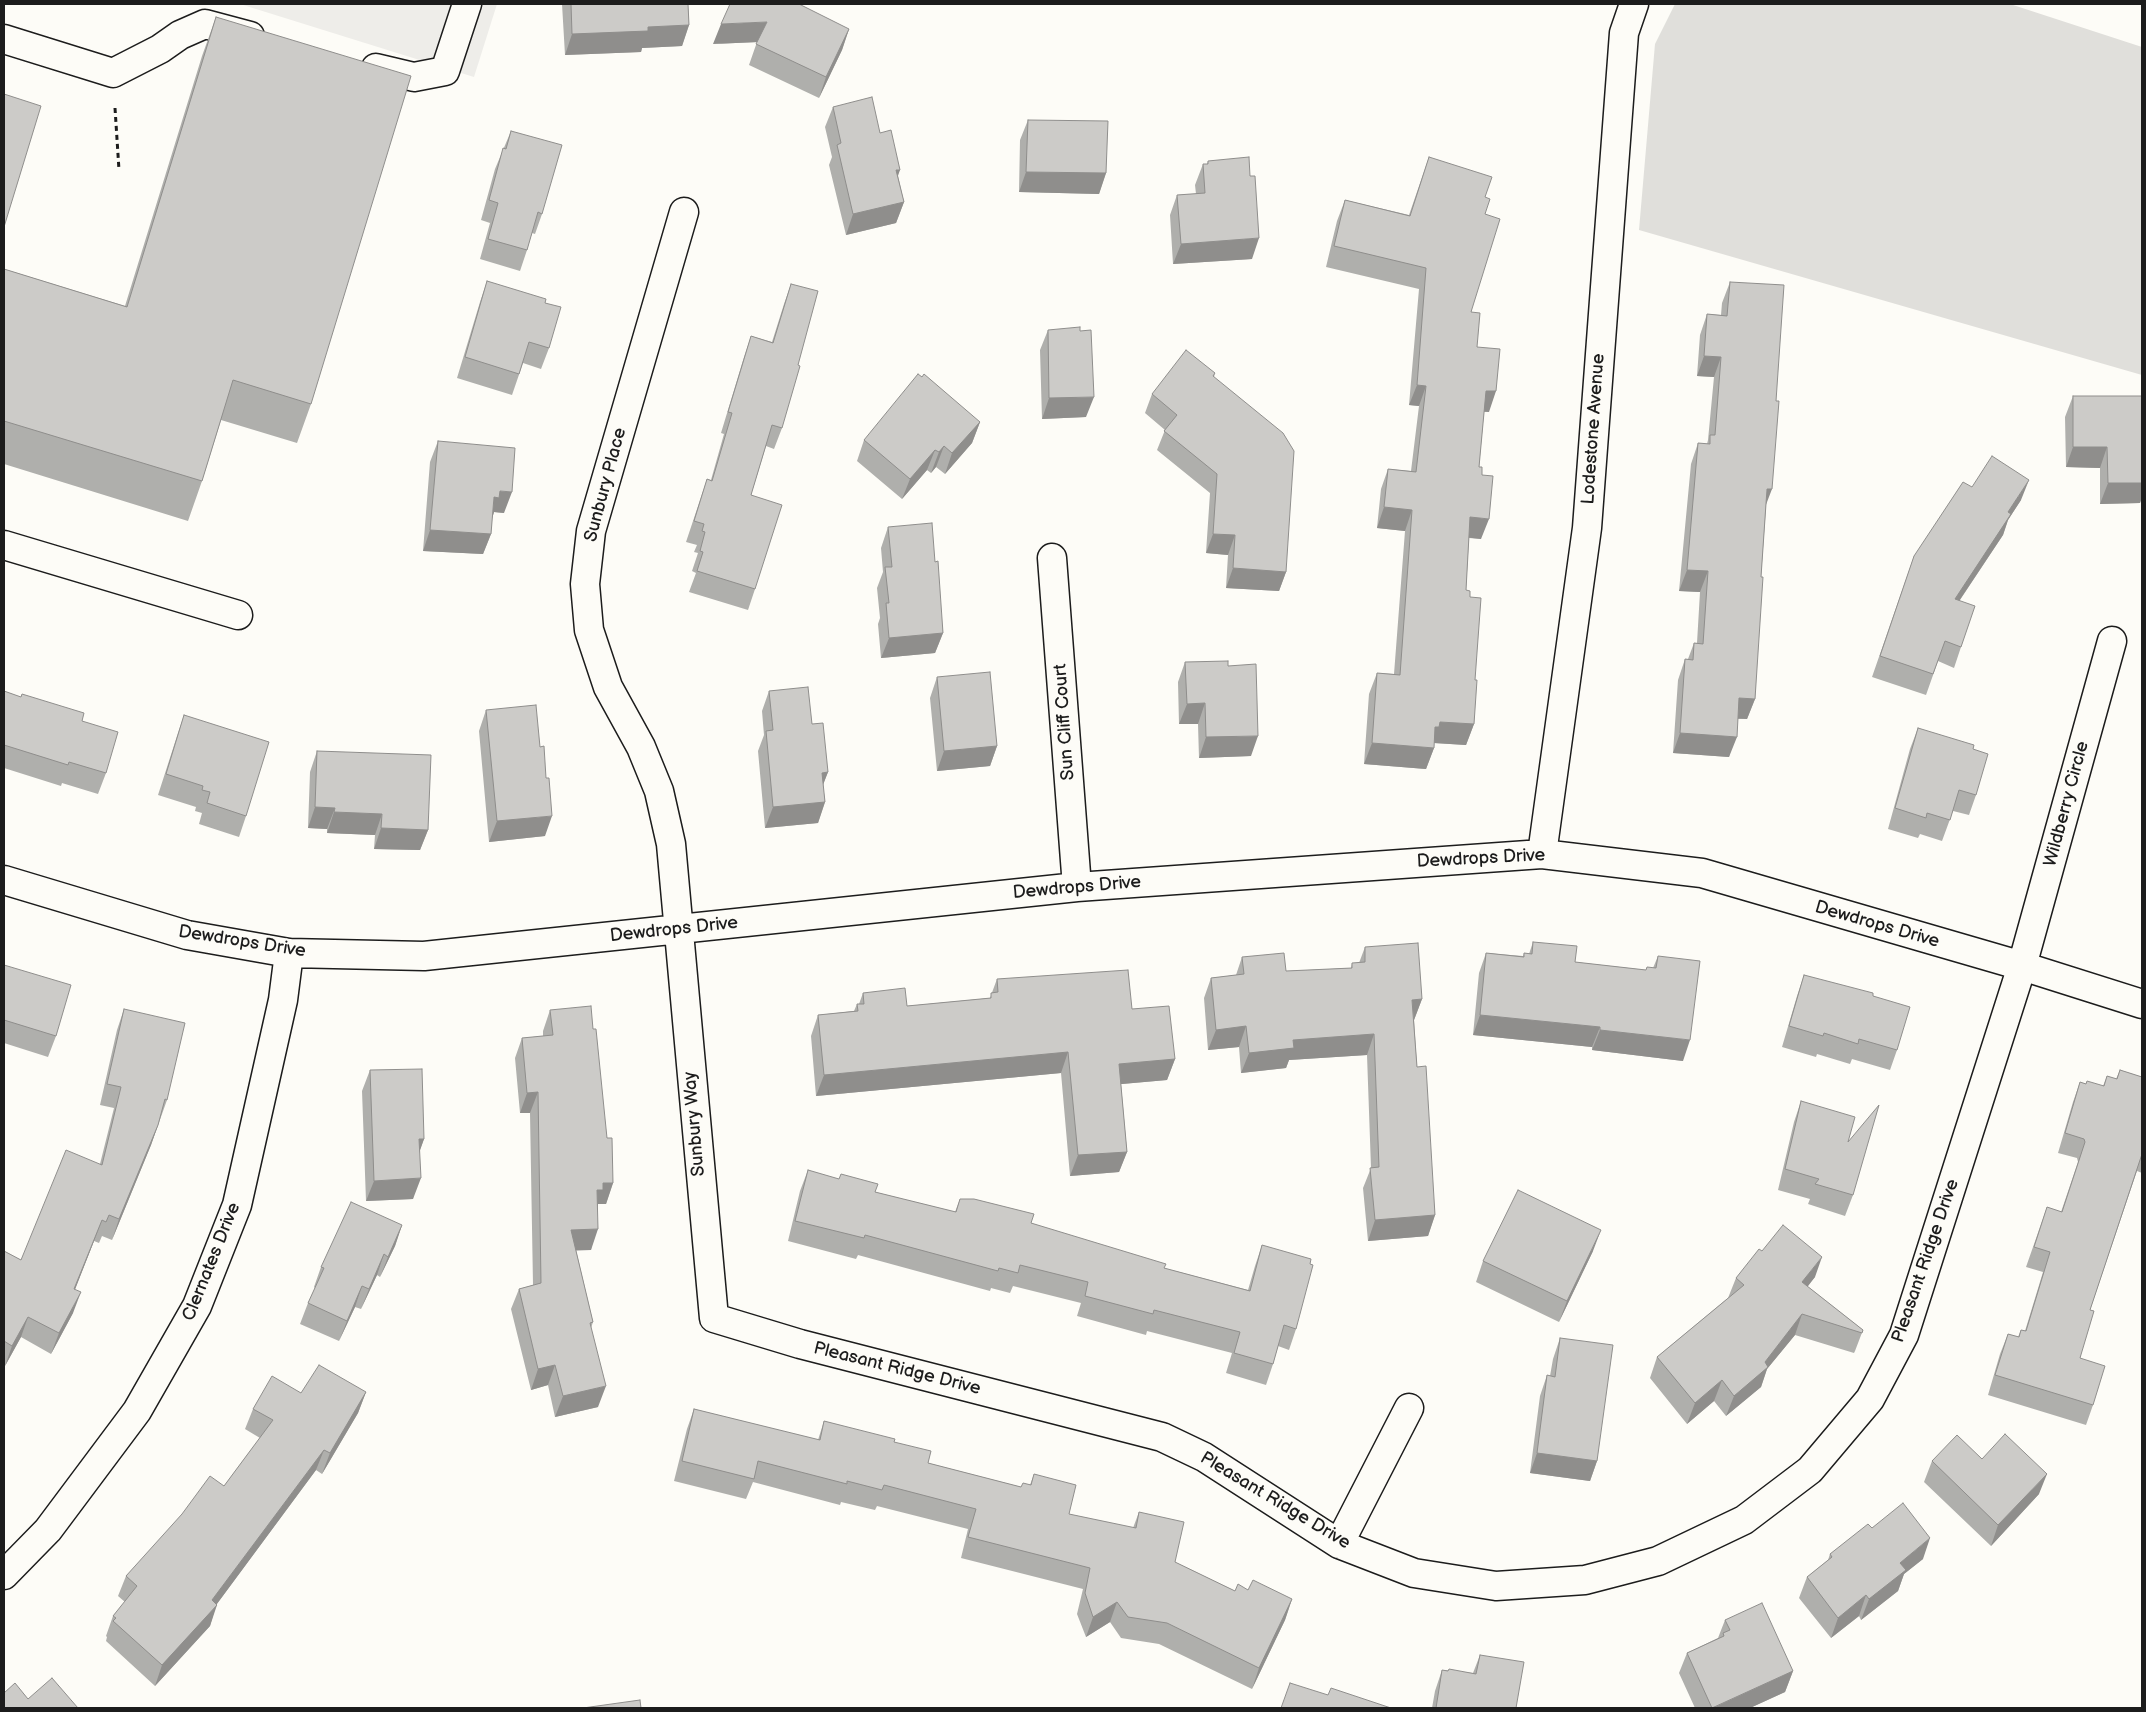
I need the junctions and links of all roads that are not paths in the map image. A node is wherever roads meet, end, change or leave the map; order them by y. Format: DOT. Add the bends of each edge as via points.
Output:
graph roads {
  1 [pos="467,4"];
  2 [pos="1634,4"];
  3 [pos="4,39"];
  4 [pos="272,41"];
  5 [pos="348,60"];
  6 [pos="684,212"];
  7 [pos="4,545"];
  8 [pos="1052,558"];
  9 [pos="238,615"];
  10 [pos="2112,641"];
  11 [pos="1542,854"];
  12 [pos="4,880"];
  13 [pos="1077,887"];
  14 [pos="677,930"];
  15 [pos="289,953"];
  16 [pos="2022,966"];
  17 [pos="2142,1004"];
  18 [pos="714,1318"];
  19 [pos="1408,1408"];
  20 [pos="1339,1544"];
  21 [pos="4,1575"];
  1 -- 5 [label="street" via="445,71 414,77"];
  2 -- 11 [label="street, Lodestone Avenue" via="1624,33 1587,528"];
  3 -- 4 [label="street" via="113,73 205,24"];
  6 -- 14 [label="street, Sunbury Place" via="591,531 585,584 590,630 608,687 659,791 671,844"];
  7 -- 9 [label="street"];
  8 -- 13 [label="street, Sun Cliff Court"];
  10 -- 16 [label="street, Wildberry Circle"];
  11 -- 13 [label="street, Dewdrops Drive"];
  11 -- 16 [label="street, Dewdrops Drive" via="1702,873"];
  12 -- 15 [label="street, Dewdrops Drive" via="187,935"];
  13 -- 14 [label="street, Dewdrops Drive"];
  14 -- 15 [label="street, Dewdrops Drive" via="424,956"];
  14 -- 18 [label="street, Sunbury Way"];
  15 -- 21 [label="street, Clernates Drive" via="283,1000 237,1205 197,1306 137,1411 48,1530"];
  16 -- 17 [label="street, Dewdrops Drive"];
  16 -- 20 [label="street, Pleasant Ridge Drive" via="1904,1336 1870,1399 1810,1470 1744,1520 1658,1561 1585,1580 1496,1586 1414,1573"];
  18 -- 20 [label="street, Pleasant Ridge Drive" via="800,1344 1162,1437 1204,1457"];
  19 -- 20 [label="street"];
}
